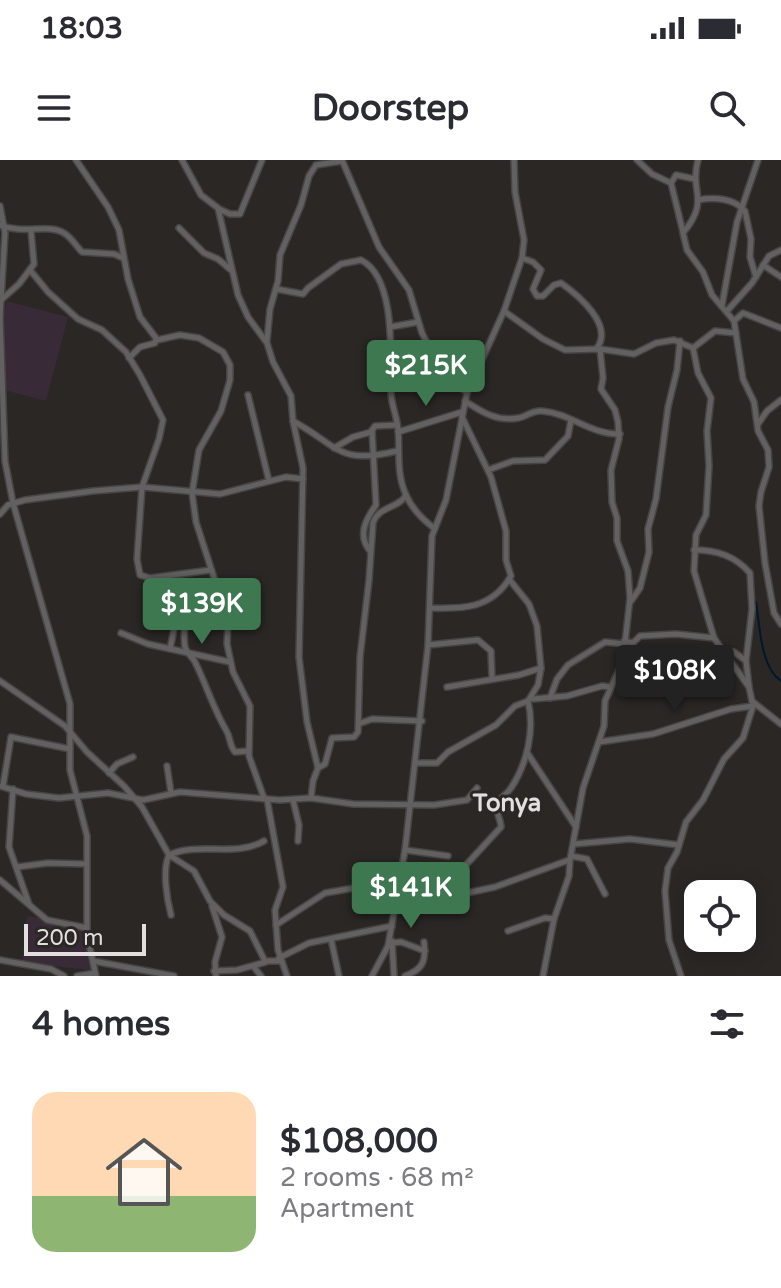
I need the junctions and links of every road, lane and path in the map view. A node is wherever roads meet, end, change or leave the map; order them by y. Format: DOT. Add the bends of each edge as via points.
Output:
graph roads {
  1 [pos="76,160"];
  2 [pos="182,160"];
  3 [pos="268,160"];
  4 [pos="342,160"];
  5 [pos="514,160"];
  6 [pos="637,160"];
  7 [pos="698,160"];
  8 [pos="758,160"];
  9 [pos="320,161"];
  10 [pos="261,162"];
  11 [pos="695,179"];
  12 [pos="671,183"];
  13 [pos="698,200"];
  14 [pos="0,206"];
  15 [pos="741,206"];
  16 [pos="218,208"];
  17 [pos="2,226"];
  18 [pos="179,228"];
  19 [pos="31,231"];
  20 [pos="683,233"];
  21 [pos="780,249"];
  22 [pos="124,258"];
  23 [pos="522,258"];
  24 [pos="763,265"];
  25 [pos="30,270"];
  26 [pos="232,271"];
  27 [pos="756,277"];
  28 [pos="781,277"];
  29 [pos="276,289"];
  30 [pos="1,300"];
  31 [pos="724,309"];
  32 [pos="504,311"];
  33 [pos="734,321"];
  34 [pos="418,322"];
  35 [pos="390,327"];
  36 [pos="781,328"];
  37 [pos="736,333"];
  38 [pos="157,340"];
  39 [pos="680,341"];
  40 [pos="267,343"];
  41 [pos="693,348"];
  42 [pos="598,349"];
  43 [pos="129,358"];
  44 [pos="467,393"];
  45 [pos="248,395"];
  46 [pos="781,400"];
  47 [pos="465,401"];
  48 [pos="463,414"];
  49 [pos="571,420"];
  50 [pos="293,421"];
  51 [pos="757,426"];
  52 [pos="398,429"];
  53 [pos="372,430"];
  54 [pos="620,434"];
  55 [pos="334,448"];
  56 [pos="397,451"];
  57 [pos="374,456"];
  58 [pos="3,470"];
  59 [pos="488,470"];
  60 [pos="303,479"];
  61 [pos="269,481"];
  62 [pos="142,487"];
  63 [pos="192,493"];
  64 [pos="406,495"];
  65 [pos="13,503"];
  66 [pos="0,514"];
  67 [pos="434,528"];
  68 [pos="694,550"];
  69 [pos="370,552"];
  70 [pos="211,570"];
  71 [pos="161,576"];
  72 [pos="509,579"];
  73 [pos="165,589"];
  74 [pos="630,602"];
  75 [pos="430,608"];
  76 [pos="781,624"];
  77 [pos="121,633"];
  78 [pos="714,638"];
  79 [pos="624,642"];
  80 [pos="428,645"];
  81 [pos="170,649"];
  82 [pos="724,650"];
  83 [pos="187,652"];
  84 [pos="746,661"];
  85 [pos="230,662"];
  86 [pos="541,668"];
  87 [pos="492,678"];
  88 [pos="0,681"];
  89 [pos="447,687"];
  90 [pos="611,687"];
  91 [pos="749,687"];
  92 [pos="550,698"];
  93 [pos="530,700"];
  94 [pos="753,704"];
  95 [pos="422,721"];
  96 [pos="360,724"];
  97 [pos="781,724"];
  98 [pos="70,731"];
  99 [pos="598,742"];
  100 [pos="70,749"];
  101 [pos="248,751"];
  102 [pos="528,754"];
  103 [pos="133,757"];
  104 [pos="415,763"];
  105 [pos="167,766"];
  106 [pos="318,768"];
  107 [pos="109,773"];
  108 [pos="2,786"];
  109 [pos="477,788"];
  110 [pos="13,789"];
  111 [pos="171,793"];
  112 [pos="77,798"];
  113 [pos="266,798"];
  114 [pos="311,798"];
  115 [pos="137,800"];
  116 [pos="293,800"];
  117 [pos="410,803"];
  118 [pos="1,819"];
  119 [pos="11,821"];
  120 [pos="577,828"];
  121 [pos="264,841"];
  122 [pos="298,841"];
  123 [pos="574,844"];
  124 [pos="679,845"];
  125 [pos="405,850"];
  126 [pos="169,855"];
  127 [pos="448,856"];
  128 [pos="570,858"];
  129 [pos="86,864"];
  130 [pos="17,867"];
  131 [pos="0,880"];
  132 [pos="400,884"];
  133 [pos="605,894"];
  134 [pos="210,901"];
  135 [pos="397,902"];
  136 [pos="29,904"];
  137 [pos="171,915"];
  138 [pos="554,919"];
  139 [pos="276,925"];
  140 [pos="392,926"];
  141 [pos="87,928"];
  142 [pos="508,931"];
  143 [pos="391,935"];
  144 [pos="331,939"];
  145 [pos="424,942"];
  146 [pos="392,943"];
  147 [pos="426,952"];
  148 [pos="0,960"];
  149 [pos="92,960"];
  150 [pos="280,960"];
  151 [pos="267,962"];
  152 [pos="253,966"];
  153 [pos="96,974"];
  154 [pos="214,974"];
  155 [pos="64,976"];
  156 [pos="77,976"];
  157 [pos="174,976"];
  158 [pos="261,976"];
  159 [pos="287,976"];
  160 [pos="339,976"];
  161 [pos="372,976"];
  162 [pos="394,976"];
  163 [pos="405,976"];
  164 [pos="543,976"];
  165 [pos="681,976"];
  1 -- 22 [label="street" via="114,219"];
  2 -- 16 [label="street" via="201,195"];
  3 -- 10 [label="street"];
  4 -- 9 [label="street"];
  4 -- 34 [label="street" via="379,247 409,290"];
  5 -- 23 [label="street"];
  6 -- 12 [label="street"];
  7 -- 11 [label="street"];
  8 -- 15 [label="street"];
  9 -- 29 [label="street" via="287,234"];
  10 -- 16 [label="street" via="240,214"];
  11 -- 12 [label="street" via="676,175"];
  11 -- 13 [label="street"];
  12 -- 20 [label="street"];
  13 -- 15 [label="street" via="715,198"];
  13 -- 20 [label="street" via="696,216"];
  14 -- 17 [label="street"];
  15 -- 27 [label="street" via="749,223"];
  15 -- 31 [label="street"];
  16 -- 26 [label="street"];
  17 -- 19 [label="street"];
  17 -- 30 [label="street"];
  18 -- 26 [label="street"];
  19 -- 22 [label="street" via="55,229 82,252"];
  19 -- 25 [label="street"];
  20 -- 31 [label="street" via="687,250"];
  21 -- 24 [label="street"];
  22 -- 38 [label="street" via="140,317"];
  23 -- 32 [label="street"];
  23 -- 42 [label="street" via="541,270 533,289 537,296 558,283 586,302 601,333"];
  24 -- 27 [label="street"];
  24 -- 28 [label="street"];
  25 -- 30 [label="street"];
  25 -- 43 [label="street" via="63,307 85,325 108,334"];
  26 -- 40 [label="street" via="243,308"];
  27 -- 31 [label="street"];
  29 -- 35 [label="street" via="303,294 341,264 361,260 379,280"];
  29 -- 40 [label="street"];
  30 -- 58 [label="street"];
  31 -- 33 [label="street"];
  32 -- 42 [label="street" via="555,346"];
  32 -- 44 [label="street"];
  33 -- 36 [label="street" via="743,313"];
  33 -- 37 [label="street"];
  34 -- 35 [label="street"];
  34 -- 44 [label="street" via="439,366"];
  35 -- 52 [label="street" via="391,394"];
  37 -- 41 [label="street" via="715,331"];
  37 -- 51 [label="street"];
  38 -- 43 [label="street"];
  38 -- 63 [label="street" via="199,338 223,352 230,365 221,411 199,450"];
  39 -- 41 [label="street"];
  39 -- 42 [label="street" via="663,341 634,354"];
  39 -- 74 [label="street" via="648,529 649,552 640,588"];
  40 -- 50 [label="street" via="291,396"];
  41 -- 68 [label="street" via="711,398 706,515"];
  42 -- 54 [label="street" via="601,389 615,410"];
  43 -- 62 [label="street" via="163,420"];
  44 -- 47 [label="street"];
  45 -- 61 [label="street"];
  46 -- 51 [label="street"];
  47 -- 48 [label="street"];
  47 -- 49 [label="street" via="493,417 517,419 539,410"];
  48 -- 52 [label="street"];
  48 -- 59 [label="street"];
  48 -- 67 [label="street" via="446,500"];
  49 -- 54 [label="street"];
  49 -- 59 [label="street" via="568,436 545,460 513,461"];
  50 -- 55 [label="street"];
  50 -- 60 [label="street"];
  51 -- 76 [label="street" via="769,457 759,506 765,563"];
  52 -- 53 [label="street"];
  52 -- 56 [label="street"];
  53 -- 55 [label="street"];
  53 -- 57 [label="street"];
  54 -- 74 [label="street" via="611,473 612,502"];
  55 -- 57 [label="street" via="351,456"];
  56 -- 57 [label="street"];
  56 -- 64 [label="street"];
  57 -- 69 [label="street" via="376,505 364,526"];
  58 -- 65 [label="street"];
  59 -- 72 [label="street" via="507,536"];
  60 -- 61 [label="street"];
  60 -- 106 [label="street" via="299,662"];
  61 -- 63 [label="street" via="220,494"];
  62 -- 63 [label="street"];
  62 -- 65 [label="street"];
  62 -- 71 [label="street" via="138,570 143,577"];
  63 -- 70 [label="street"];
  64 -- 67 [label="street"];
  64 -- 69 [label="street" via="374,517"];
  65 -- 66 [label="street"];
  65 -- 98 [label="street" via="68,695"];
  67 -- 75 [label="street"];
  68 -- 78 [label="street" via="697,583"];
  68 -- 84 [label="street" via="732,557 750,573"];
  69 -- 96 [label="street"];
  70 -- 71 [label="street"];
  70 -- 85 [label="street" via="228,621"];
  71 -- 73 [label="street"];
  72 -- 75 [label="street" via="470,608"];
  72 -- 86 [label="street" via="534,616"];
  73 -- 81 [label="street" via="175,624"];
  73 -- 83 [label="street" via="181,590"];
  74 -- 79 [label="street"];
  75 -- 80 [label="street"];
  77 -- 81 [label="street"];
  78 -- 79 [label="street" via="676,634"];
  78 -- 82 [label="street"];
  79 -- 90 [label="street" via="621,669"];
  79 -- 92 [label="street" via="605,642 568,665"];
  80 -- 87 [label="street" via="478,640 491,651"];
  80 -- 95 [label="street"];
  81 -- 83 [label="street"];
  82 -- 84 [label="street"];
  82 -- 91 [label="street"];
  83 -- 85 [label="street"];
  83 -- 101 [label="street" via="232,749"];
  84 -- 91 [label="street"];
  85 -- 101 [label="street" via="250,706"];
  86 -- 87 [label="street"];
  86 -- 93 [label="street"];
  87 -- 89 [label="street"];
  88 -- 98 [label="street"];
  90 -- 92 [label="street"];
  90 -- 99 [label="street"];
  91 -- 94 [label="street"];
  92 -- 93 [label="street"];
  93 -- 102 [label="street"];
  93 -- 104 [label="street" via="437,763"];
  94 -- 97 [label="street"];
  94 -- 99 [label="street" via="653,734"];
  94 -- 124 [label="street" via="743,738 686,822"];
  95 -- 96 [label="street" via="372,719"];
  95 -- 104 [label="street"];
  96 -- 106 [label="street" via="354,737 332,738 325,764"];
  98 -- 100 [label="street"];
  98 -- 107 [label="street"];
  99 -- 120 [label="street"];
  100 -- 108 [label="street" via="11,737"];
  100 -- 112 [label="street"];
  101 -- 113 [label="street"];
  102 -- 120 [label="street"];
  102 -- 132 [label="street" via="496,807 501,827 453,879"];
  103 -- 107 [label="street"];
  104 -- 117 [label="street"];
  105 -- 111 [label="street"];
  106 -- 114 [label="street"];
  107 -- 115 [label="street"];
  108 -- 110 [label="street"];
  109 -- 117 [label="street" via="458,802"];
  110 -- 112 [label="street"];
  110 -- 119 [label="street"];
  111 -- 113 [label="street"];
  111 -- 115 [label="street"];
  112 -- 115 [label="street" via="108,793"];
  112 -- 129 [label="street" via="87,836"];
  113 -- 116 [label="street"];
  113 -- 139 [label="street" via="283,887 275,908"];
  114 -- 116 [label="street"];
  114 -- 117 [label="street"];
  115 -- 126 [label="street"];
  116 -- 122 [label="street"];
  117 -- 125 [label="street"];
  118 -- 119 [label="street"];
  119 -- 130 [label="street" via="10,852"];
  120 -- 123 [label="street"];
  121 -- 126 [label="street"];
  123 -- 124 [label="street" via="630,839"];
  123 -- 128 [label="street"];
  124 -- 165 [label="street" via="667,872 666,905 670,950"];
  125 -- 127 [label="street"];
  125 -- 132 [label="street"];
  126 -- 134 [label="street" via="194,871"];
  126 -- 137 [label="street"];
  128 -- 133 [label="street" via="587,859"];
  128 -- 135 [label="street" via="495,887"];
  128 -- 138 [label="street"];
  129 -- 130 [label="street"];
  129 -- 141 [label="street"];
  130 -- 136 [label="street"];
  131 -- 136 [label="street"];
  132 -- 135 [label="street"];
  132 -- 139 [label="street" via="325,893"];
  134 -- 151 [label="street" via="250,931"];
  134 -- 154 [label="street" via="222,937"];
  135 -- 140 [label="street"];
  136 -- 141 [label="street" via="48,921"];
  138 -- 142 [label="street"];
  138 -- 164 [label="street"];
  139 -- 150 [label="street"];
  140 -- 143 [label="street"];
  140 -- 144 [label="street"];
  141 -- 149 [label="street"];
  143 -- 146 [label="street"];
  143 -- 161 [label="street"];
  144 -- 150 [label="street" via="307,944"];
  144 -- 160 [label="street"];
  145 -- 147 [label="street"];
  146 -- 147 [label="street"];
  146 -- 162 [label="street"];
  147 -- 163 [label="street" via="424,962"];
  148 -- 155 [label="street"];
  149 -- 153 [label="street"];
  149 -- 157 [label="street"];
  150 -- 151 [label="street"];
  150 -- 159 [label="street"];
  151 -- 152 [label="street"];
  152 -- 154 [label="street"];
  152 -- 158 [label="street"];
  153 -- 156 [label="street"];
}
